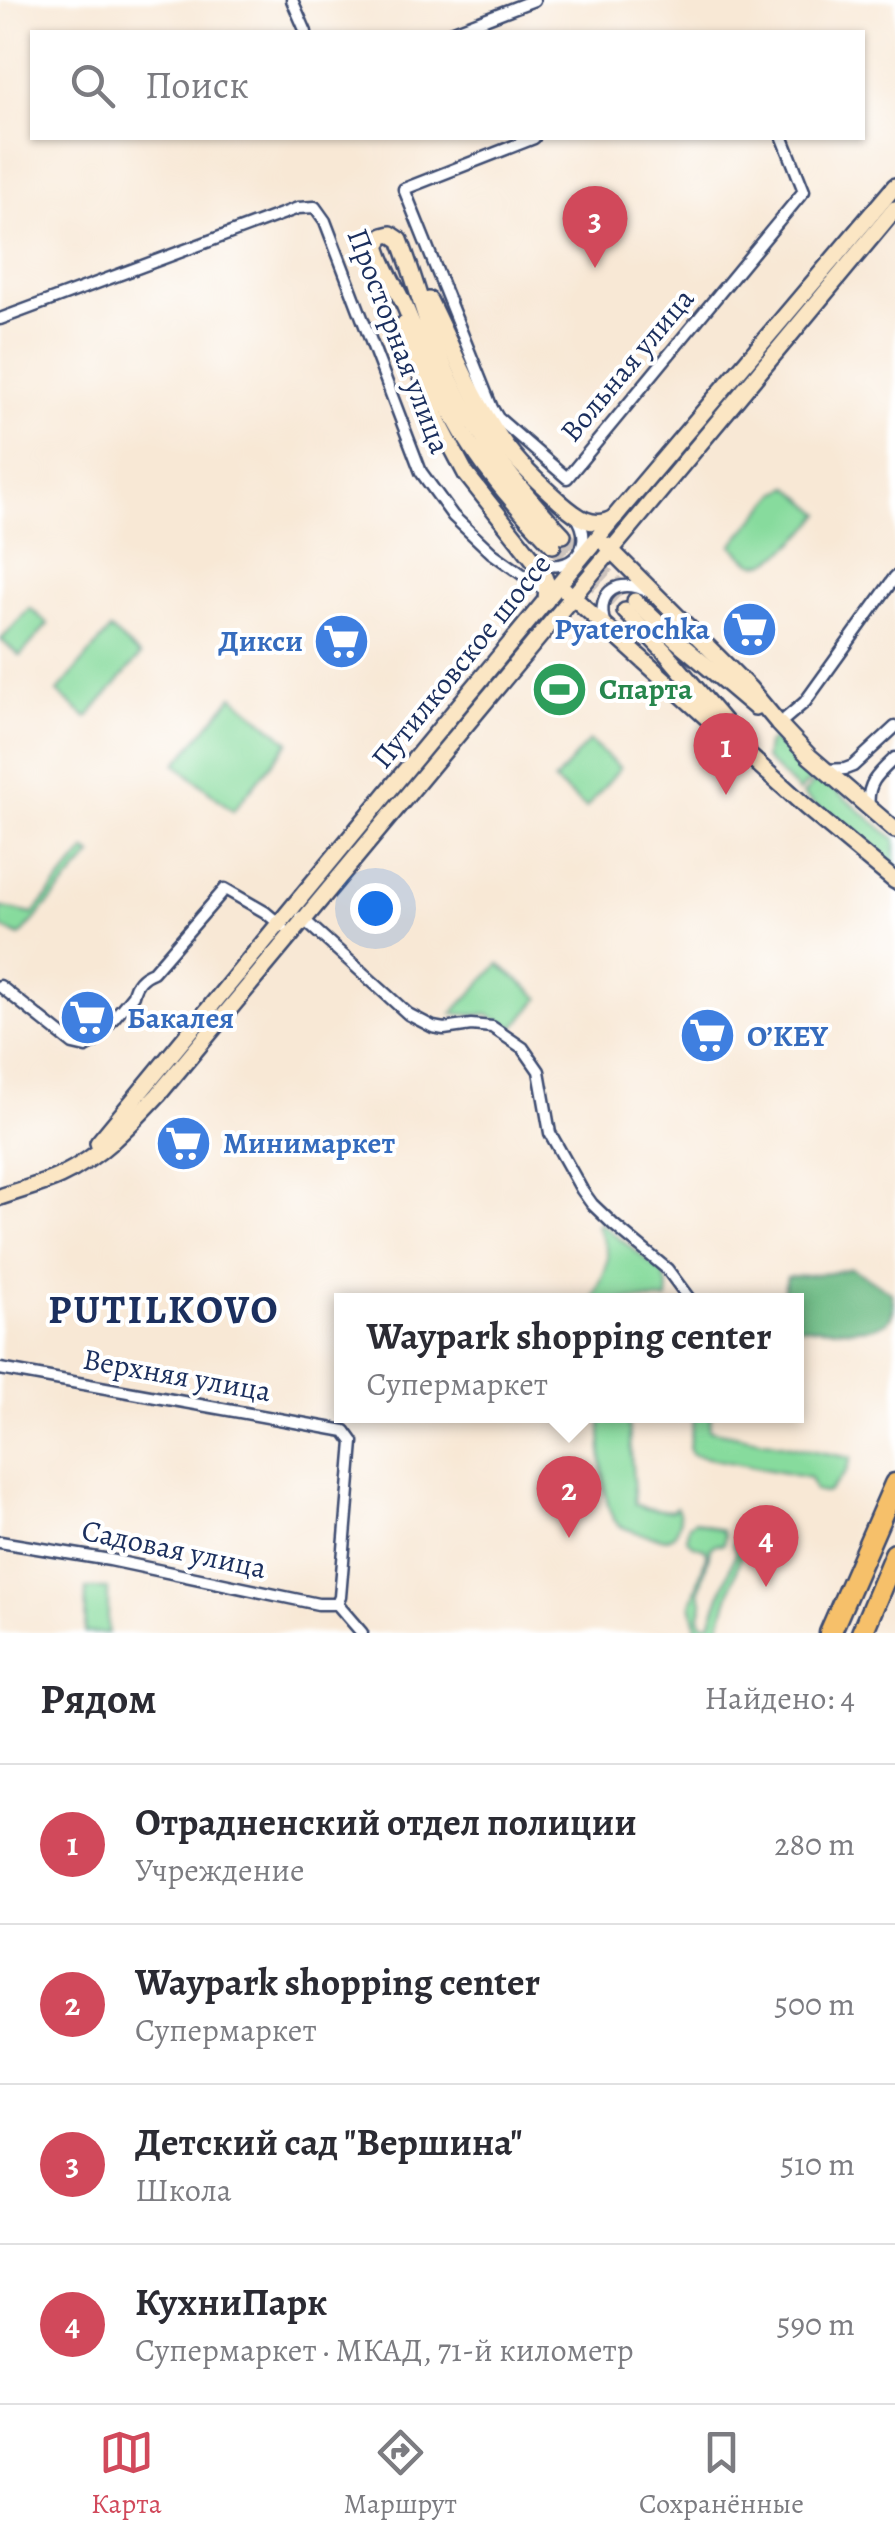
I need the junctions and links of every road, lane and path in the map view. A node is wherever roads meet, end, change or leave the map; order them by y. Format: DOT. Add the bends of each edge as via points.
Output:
graph roads {
  1 [pos="292,0"];
  2 [pos="534,0"];
  3 [pos="305,30"];
  4 [pos="457,30"];
  5 [pos="529,140"];
  6 [pos="784,140"];
  7 [pos="895,186"];
  8 [pos="895,209"];
  9 [pos="402,244"];
  10 [pos="382,259"];
  11 [pos="0,318"];
  12 [pos="574,514"];
  13 [pos="615,518"];
  14 [pos="598,538"];
  15 [pos="611,550"];
  16 [pos="532,557"];
  17 [pos="895,577"];
  18 [pos="653,593"];
  19 [pos="555,594"];
  20 [pos="606,627"];
  21 [pos="895,727"];
  22 [pos="782,728"];
  23 [pos="895,758"];
  24 [pos="761,766"];
  25 [pos="824,769"];
  26 [pos="870,808"];
  27 [pos="895,830"];
  28 [pos="895,881"];
  29 [pos="298,915"];
  30 [pos="286,929"];
  31 [pos="0,986"];
  32 [pos="0,1197"];
  33 [pos="675,1281"];
  34 [pos="677,1293"];
  35 [pos="684,1293"];
  36 [pos="0,1369"];
  37 [pos="895,1484"];
  38 [pos="0,1542"];
  39 [pos="895,1554"];
  40 [pos="338,1604"];
  41 [pos="362,1633"];
  42 [pos="830,1633"];
  43 [pos="862,1633"];
  1 -- 3 [label="street"];
  2 -- 4 [label="street"];
  5 -- 6 [label="street, Вольная улица" via="404,189 492,408 567,478 804,191"];
  7 -- 13 [label="street, Путилковское шоссе"];
  8 -- 15 [label="street, Путилковское шоссе"];
  9 -- 10 [label="street" via="384,236 378,245"];
  9 -- 10 [label="street" via="449,377 558,540 508,498 454,418"];
  9 -- 12 [label="street" via="478,404 531,475"];
  10 -- 16 [label="street" via="438,421 466,474"];
  11 -- 19 [label="street, Просторная улица" via="314,207 325,220 422,472 452,516 492,553"];
  12 -- 13 [label="street" via="596,524"];
  12 -- 16 [label="street" via="584,538 573,560 550,566"];
  13 -- 14 [label="street, Путилковское шоссе"];
  14 -- 15 [label="street"];
  14 -- 19 [label="street, Путилковское шоссе"];
  15 -- 18 [label="street"];
  15 -- 19 [label="street, Путилковское шоссе"];
  16 -- 19 [label="street"];
  17 -- 22 [label="street"];
  18 -- 20 [label="street" via="628,584 612,590 602,603"];
  18 -- 22 [label="street"];
  19 -- 20 [label="street"];
  19 -- 29 [label="street, Путилковское шоссе"];
  19 -- 29 [label="street, Путилковское шоссе"];
  20 -- 24 [label="street"];
  21 -- 25 [label="street" via="853,766"];
  22 -- 24 [label="street" via="630,606"];
  22 -- 25 [label="street"];
  23 -- 26 [label="street" via="872,781"];
  24 -- 28 [label="street"];
  25 -- 26 [label="street"];
  26 -- 27 [label="street"];
  29 -- 30 [label="street, Путилковское шоссе"];
  29 -- 33 [label="street" via="423,1024 492,1027 523,1048 539,1070 550,1133 582,1190"];
  30 -- 31 [label="street" via="225,888 86,1047 72,1044"];
  30 -- 32 [label="street, Путилковское шоссе" via="134,1122 70,1170"];
  33 -- 34 [label="street"];
  33 -- 35 [label="street"];
  36 -- 40 [label="street, Верхняя улица" via="344,1431 352,1442"];
  37 -- 42 [label="highway"];
  38 -- 40 [label="street, Садовая улица"];
  39 -- 43 [label="highway"];
  40 -- 41 [label="street"];
}
